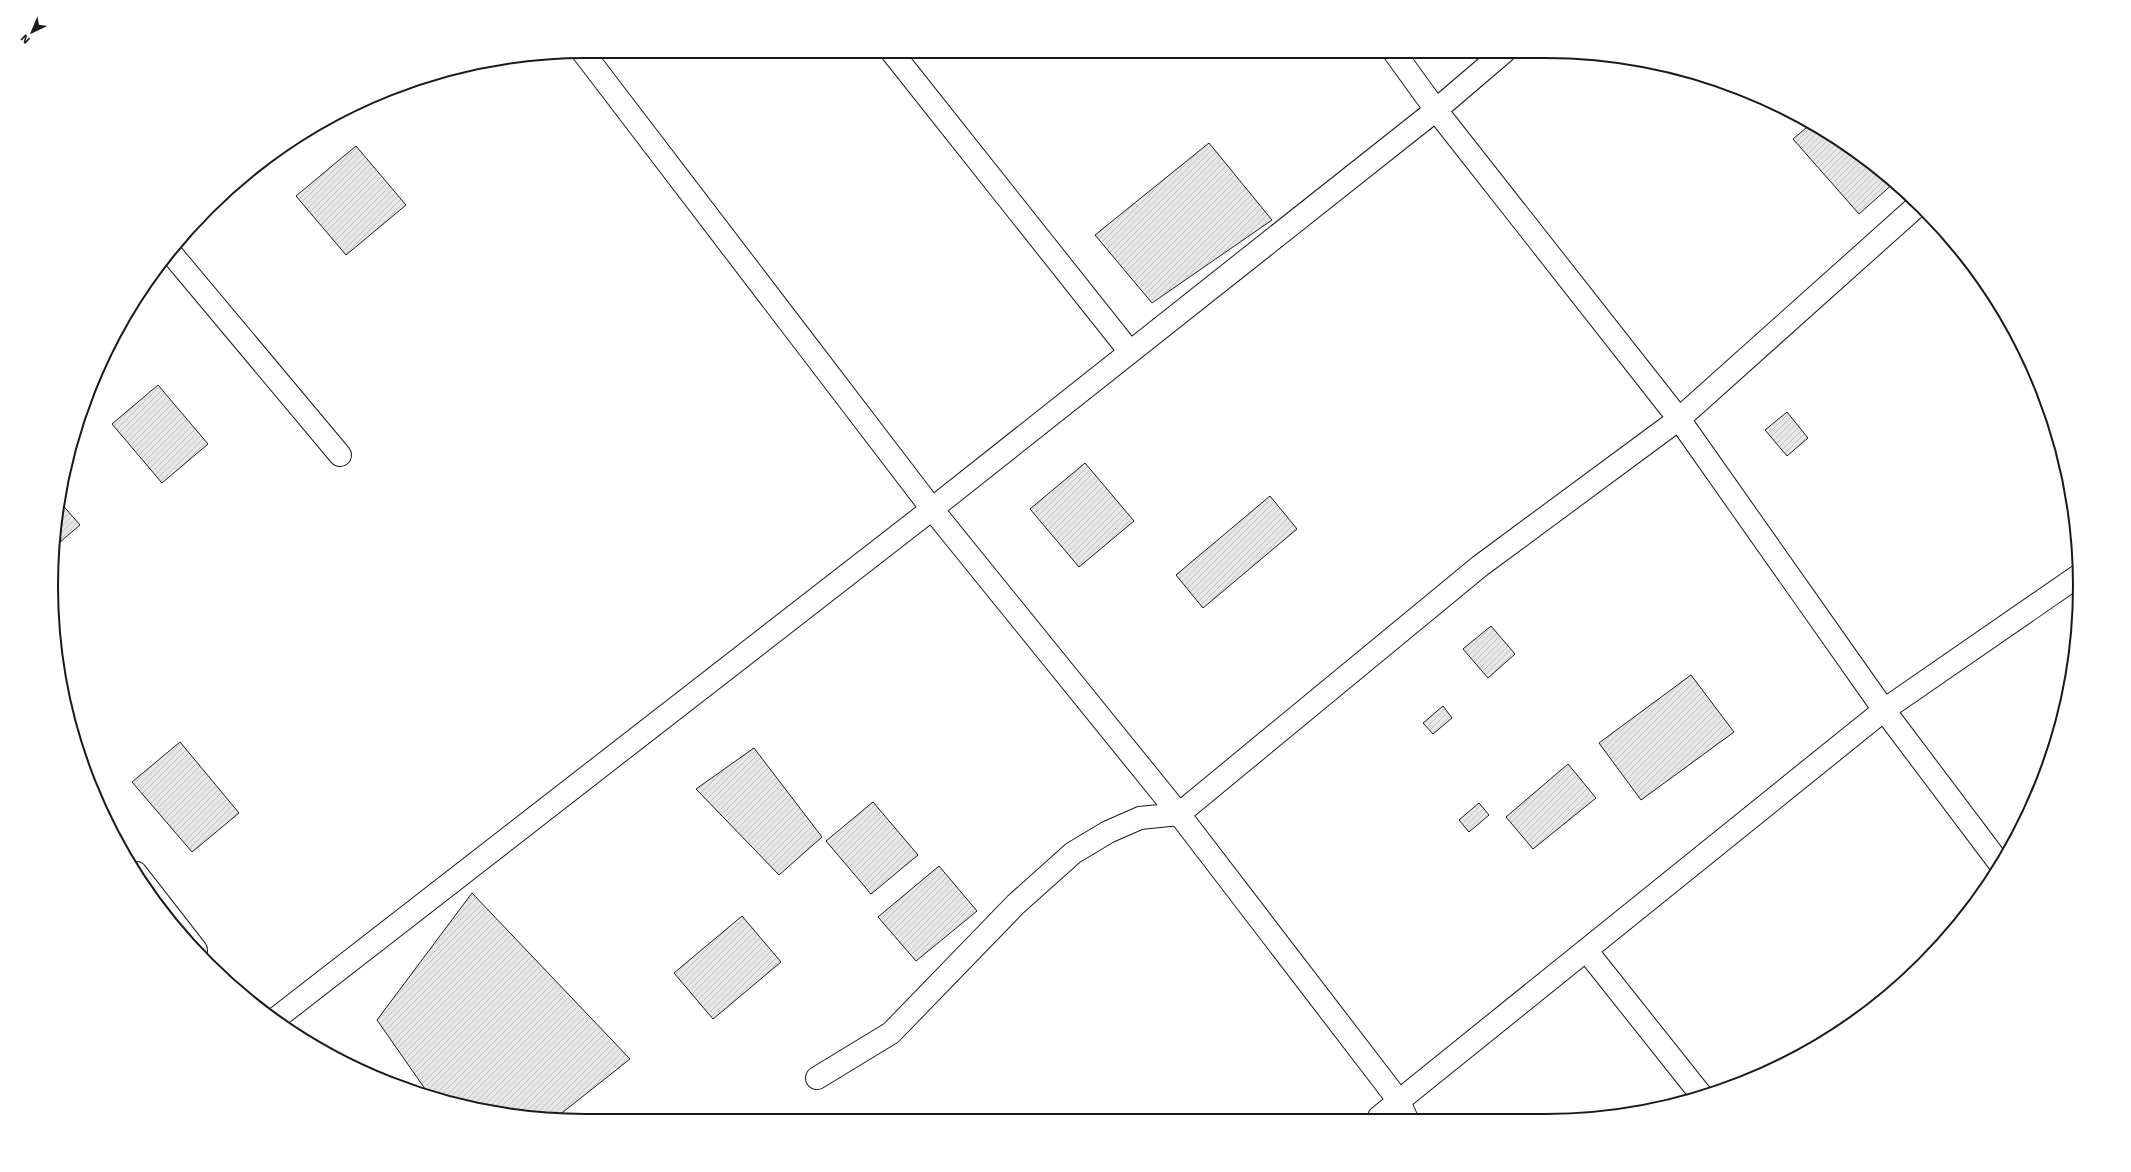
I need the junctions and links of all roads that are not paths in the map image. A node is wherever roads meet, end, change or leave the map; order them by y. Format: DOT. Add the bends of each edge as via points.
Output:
graph roads {
  1 [pos="587,58"];
  2 [pos="897,58"];
  3 [pos="1398,58"];
  4 [pos="1497,58"];
  5 [pos="1436,110"];
  6 [pos="1914,209"];
  7 [pos="174,257"];
  8 [pos="1130,352"];
  9 [pos="1679,419"];
  10 [pos="340,455"];
  11 [pos="932,509"];
  12 [pos="2073,580"];
  13 [pos="1884,710"];
  14 [pos="1179,814"];
  15 [pos="1996,859"];
  16 [pos="1586,950"];
  17 [pos="280,1016"];
  18 [pos="817,1078"];
  19 [pos="1698,1091"];
  20 [pos="1403,1109"];
  21 [pos="1388,1114"];
  1 -- 11 [label="street"];
  2 -- 8 [label="street"];
  3 -- 5 [label="street"];
  4 -- 5 [label="street"];
  5 -- 8 [label="street"];
  5 -- 9 [label="street"];
  6 -- 9 [label="street"];
  7 -- 10 [label="street"];
  8 -- 11 [label="street"];
  9 -- 13 [label="street"];
  9 -- 14 [label="street" via="1480,566"];
  11 -- 14 [label="street"];
  11 -- 17 [label="street"];
  12 -- 13 [label="street"];
  13 -- 15 [label="street"];
  13 -- 16 [label="street"];
  14 -- 18 [label="street" via="1140,818 1108,832 1073,853 1016,904 891,1033"];
  14 -- 20 [label="street"];
  16 -- 19 [label="street"];
  16 -- 20 [label="street"];
  20 -- 21 [label="street"];
}
